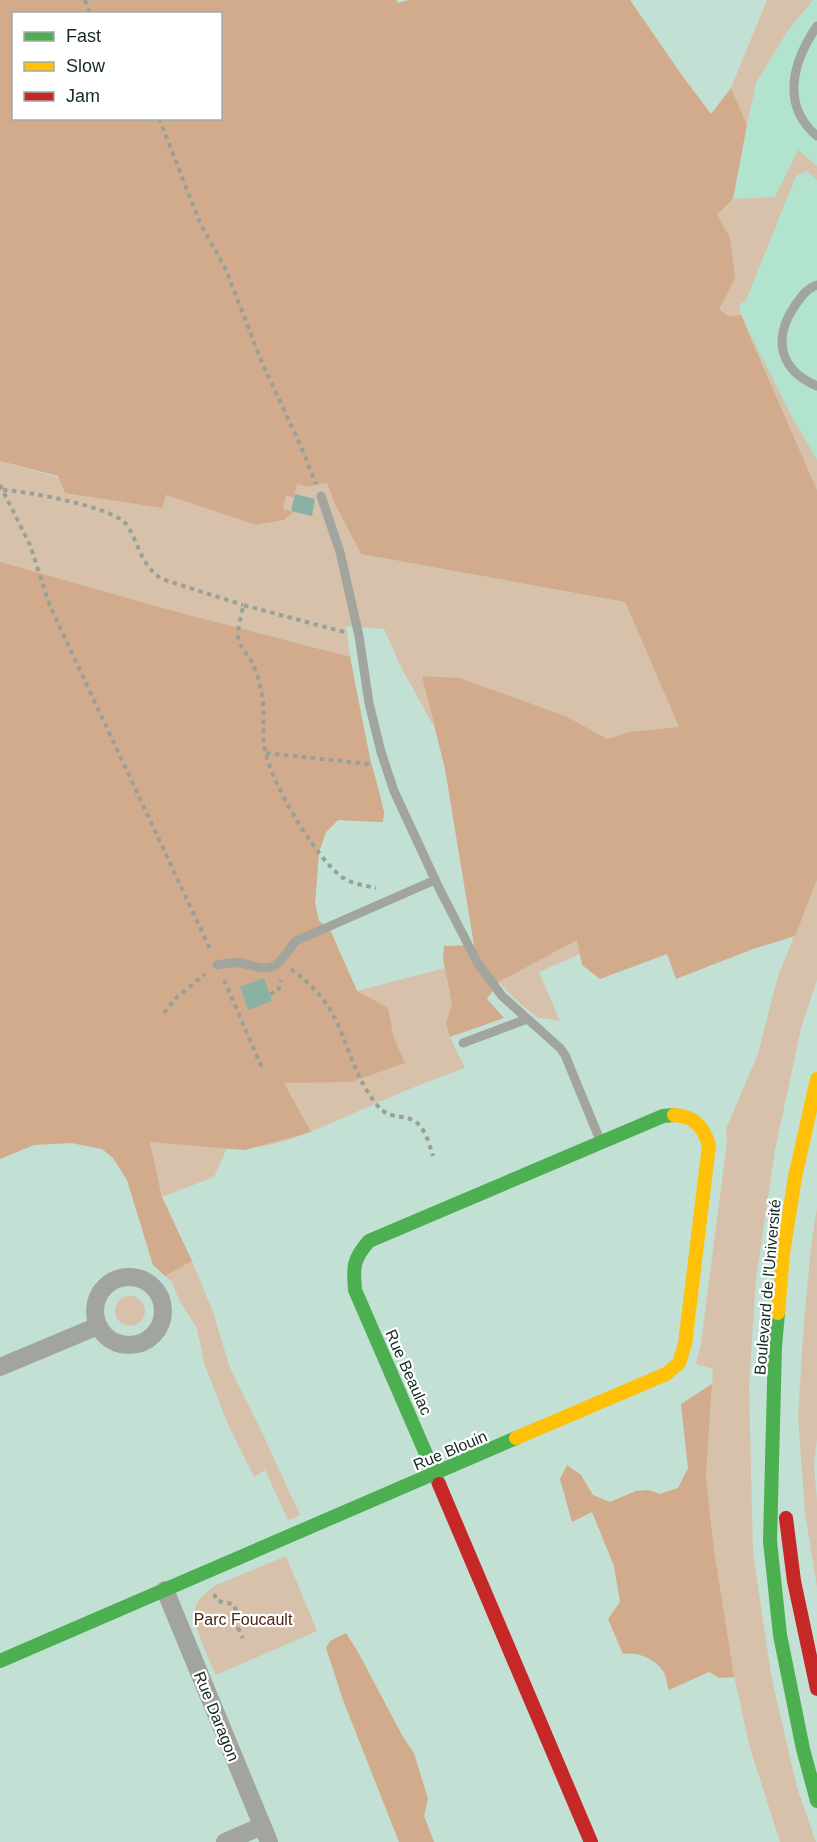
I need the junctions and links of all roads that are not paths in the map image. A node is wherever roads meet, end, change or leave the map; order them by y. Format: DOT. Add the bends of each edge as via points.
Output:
graph roads {
  1 [pos="817,26"];
  2 [pos="817,136"];
  3 [pos="817,285"];
  4 [pos="817,386"];
  5 [pos="321,496"];
  6 [pos="435,880"];
  7 [pos="218,965"];
  8 [pos="527,1019"];
  9 [pos="464,1043"];
  10 [pos="817,1079"];
  11 [pos="694,1119"];
  12 [pos="601,1142"];
  13 [pos="98,1326"];
  14 [pos="0,1367"];
  15 [pos="774,1430"];
  16 [pos="435,1474"];
  17 [pos="165,1590"];
  18 [pos="0,1661"];
  19 [pos="817,1689"];
  20 [pos="817,1801"];
  21 [pos="266,1834"];
  22 [pos="225,1842"];
  23 [pos="591,1842"];
  1 -- 2 [label="lane" via="798,61 794,99 800,117"];
  3 -- 4 [label="lane" via="800,297 790,312 782,350 801,380"];
  5 -- 6 [label="lane" via="340,552 369,704 385,765"];
  6 -- 7 [label="lane" via="296,941 274,967"];
  6 -- 8 [label="lane" via="477,962 502,996"];
  8 -- 9 [label="lane"];
  8 -- 12 [label="lane" via="565,1055"];
  10 -- 15 [label="street, Boulevard de l'Université" via="783,1254 775,1346"];
  11 -- 12 [label="street, Rue Beaulac" via="663,1116"];
  11 -- 16 [label="street, Rue Blouin" via="707,1133 709,1145 685,1344 679,1363 666,1374"];
  12 -- 16 [label="street, Rue Beaulac" via="377,1237 361,1248 356,1257 352,1278 355,1290"];
  13 -- 14 [label="street"];
  15 -- 19 [label="street, Boulevard de l'Université" via="794,1581"];
  15 -- 20 [label="street, Boulevard de l'Université" via="770,1541 778,1623 793,1706"];
  16 -- 17 [label="street, Rue Blouin"];
  16 -- 23 [label="street, Rue Beaulac"];
  17 -- 18 [label="street, Rue Blouin"];
  17 -- 21 [label="street, Rue Daragon"];
  21 -- 22 [label="street"];
}
